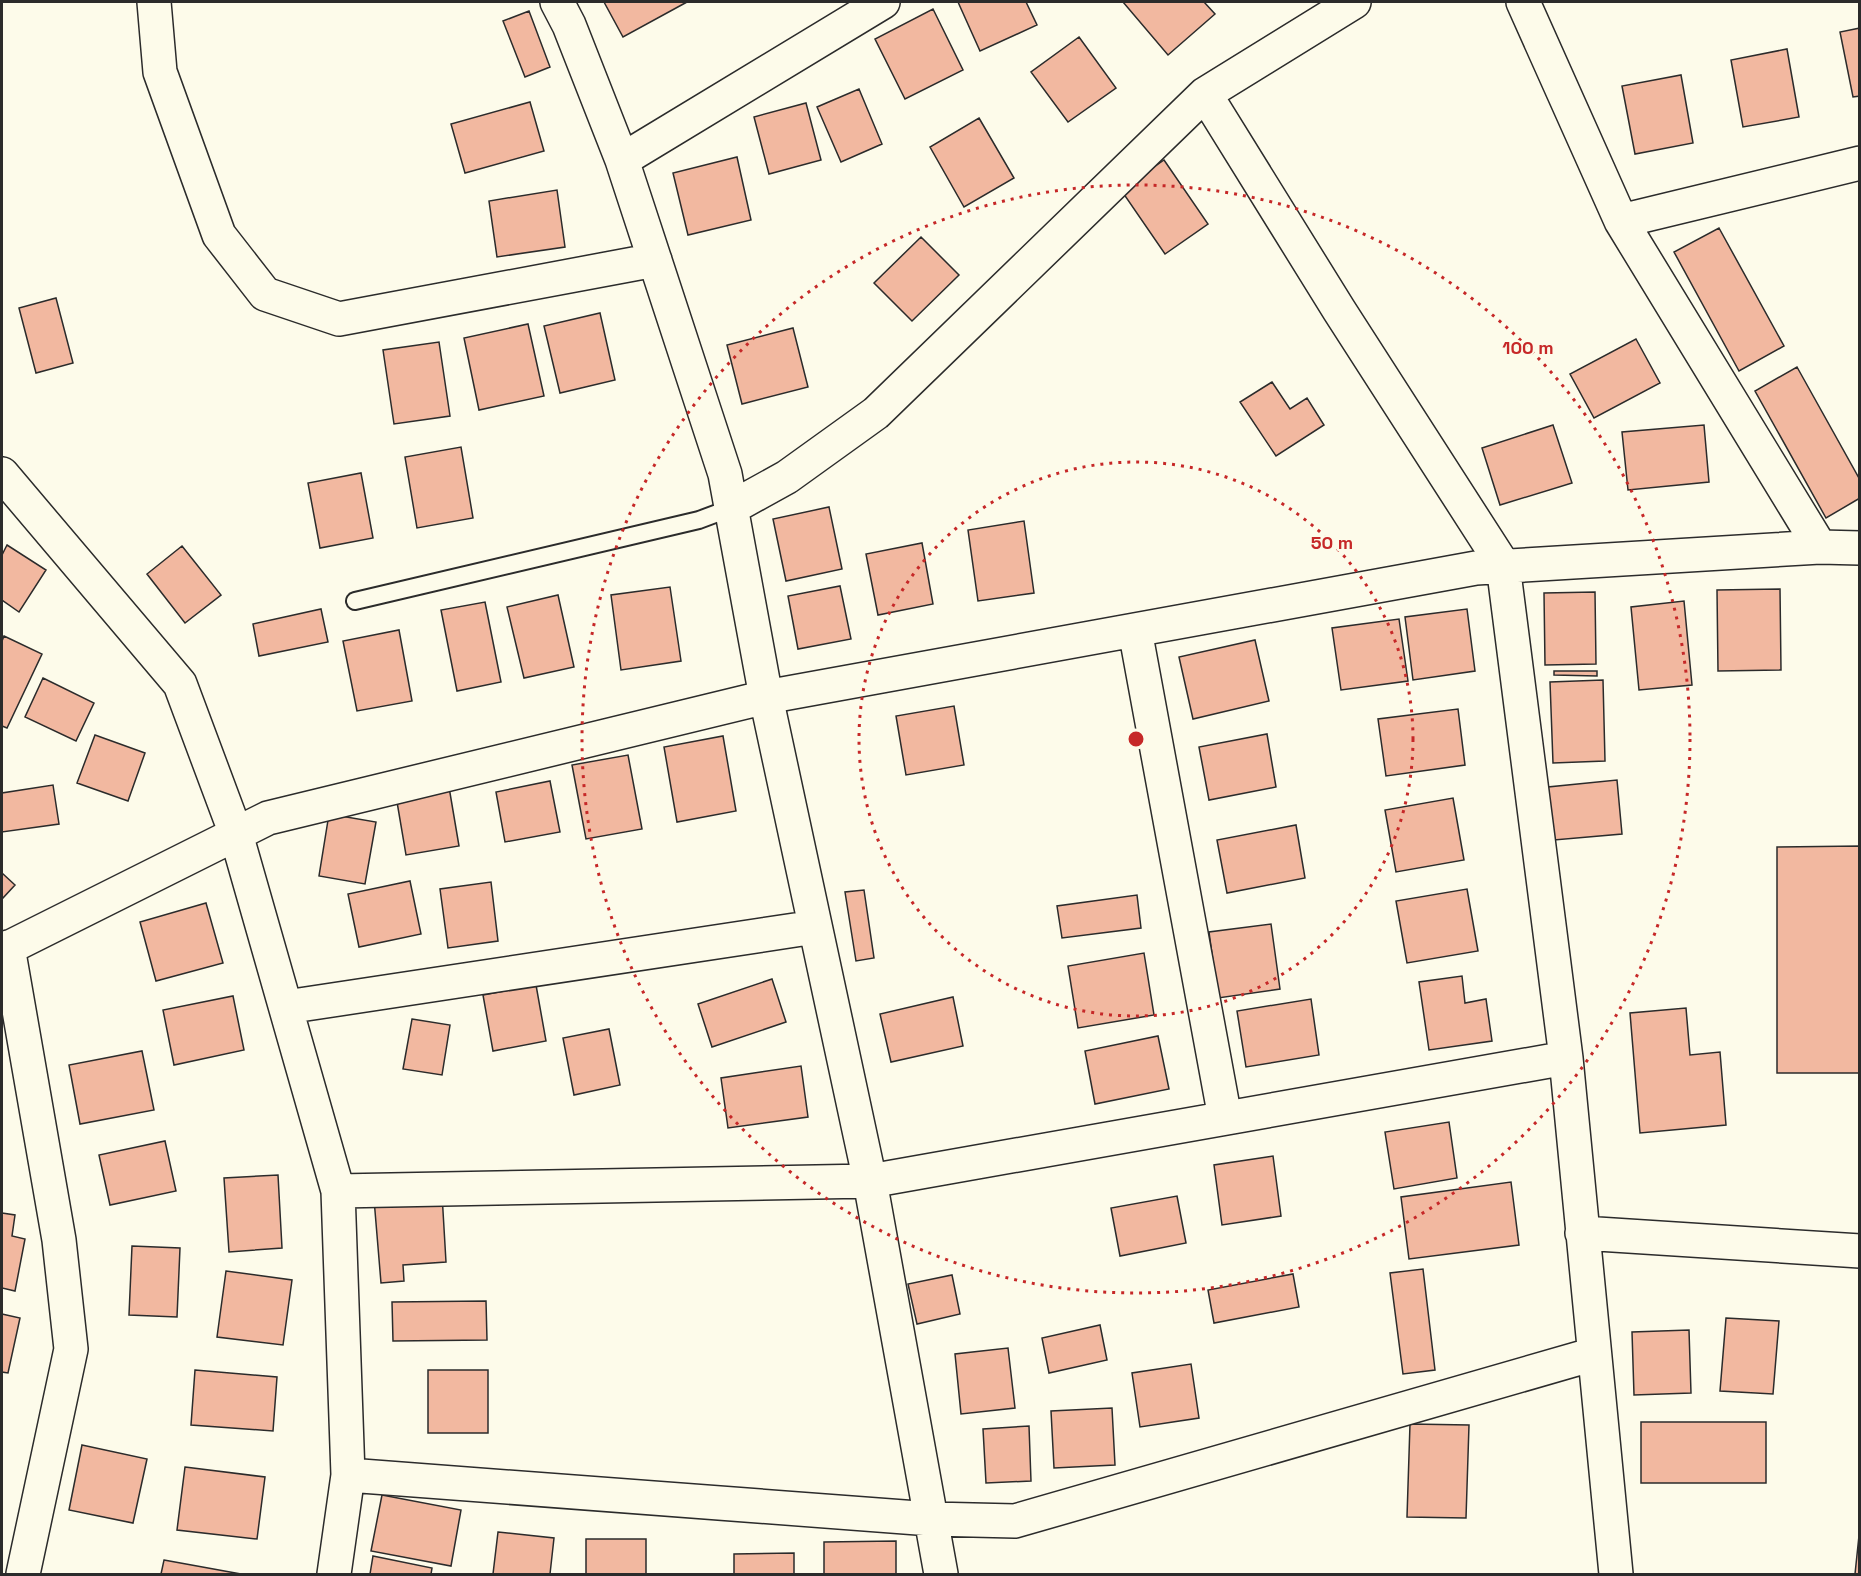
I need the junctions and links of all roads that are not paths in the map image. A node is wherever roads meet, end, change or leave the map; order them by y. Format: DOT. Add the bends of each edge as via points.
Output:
graph roads {
  1 [pos="154,2"];
  2 [pos="557,2"];
  3 [pos="882,2"];
  4 [pos="1354,2"];
  5 [pos="1523,2"];
  6 [pos="1205,94"];
  7 [pos="622,160"];
  8 [pos="1860,163"];
  9 [pos="1621,221"];
  10 [pos="655,260"];
  11 [pos="2,474"];
  12 [pos="731,507"];
  13 [pos="1820,547"];
  14 [pos="1860,548"];
  15 [pos="1503,565"];
  16 [pos="355,601"];
  17 [pos="1136,630"];
  18 [pos="766,697"];
  19 [pos="236,834"];
  20 [pos="815,927"];
  21 [pos="5,949"];
  22 [pos="286,1007"];
  23 [pos="1566,1058"];
  24 [pos="1226,1118"];
  25 [pos="870,1181"];
  26 [pos="338,1191"];
  27 [pos="1582,1233"];
  28 [pos="1860,1251"];
  29 [pos="1594,1354"];
  30 [pos="348,1475"];
  31 [pos="931,1519"];
  32 [pos="23,1575"];
  33 [pos="334,1575"];
  34 [pos="941,1575"];
  35 [pos="1616,1575"];
  1 -- 10 [label="street" via="160,72 219,235 265,294 339,319"];
  2 -- 7 [label="street"];
  3 -- 7 [label="street"];
  4 -- 6 [label="street"];
  5 -- 9 [label="street"];
  6 -- 12 [label="street" via="876,413 786,477"];
  6 -- 15 [label="street"];
  7 -- 10 [label="street"];
  8 -- 9 [label="street"];
  9 -- 13 [label="street"];
  10 -- 12 [label="street" via="725,474"];
  11 -- 19 [label="street" via="180,684"];
  12 -- 16 [label="lane" via="699,520"];
  12 -- 18 [label="street"];
  13 -- 14 [label="street"];
  13 -- 15 [label="street"];
  15 -- 17 [label="street"];
  15 -- 23 [label="street"];
  17 -- 18 [label="street"];
  17 -- 24 [label="street"];
  18 -- 19 [label="street" via="268,818"];
  18 -- 20 [label="street"];
  19 -- 21 [label="street"];
  19 -- 22 [label="street"];
  20 -- 22 [label="street"];
  20 -- 25 [label="street"];
  21 -- 32 [label="street" via="58,1240 71,1349"];
  22 -- 26 [label="street"];
  23 -- 24 [label="street"];
  23 -- 27 [label="street"];
  24 -- 25 [label="street"];
  25 -- 26 [label="street"];
  25 -- 31 [label="street"];
  26 -- 30 [label="street"];
  27 -- 28 [label="street"];
  27 -- 29 [label="street"];
  29 -- 31 [label="street" via="1015,1521"];
  29 -- 35 [label="street"];
  30 -- 31 [label="street"];
  30 -- 33 [label="street"];
  31 -- 34 [label="street"];
}
